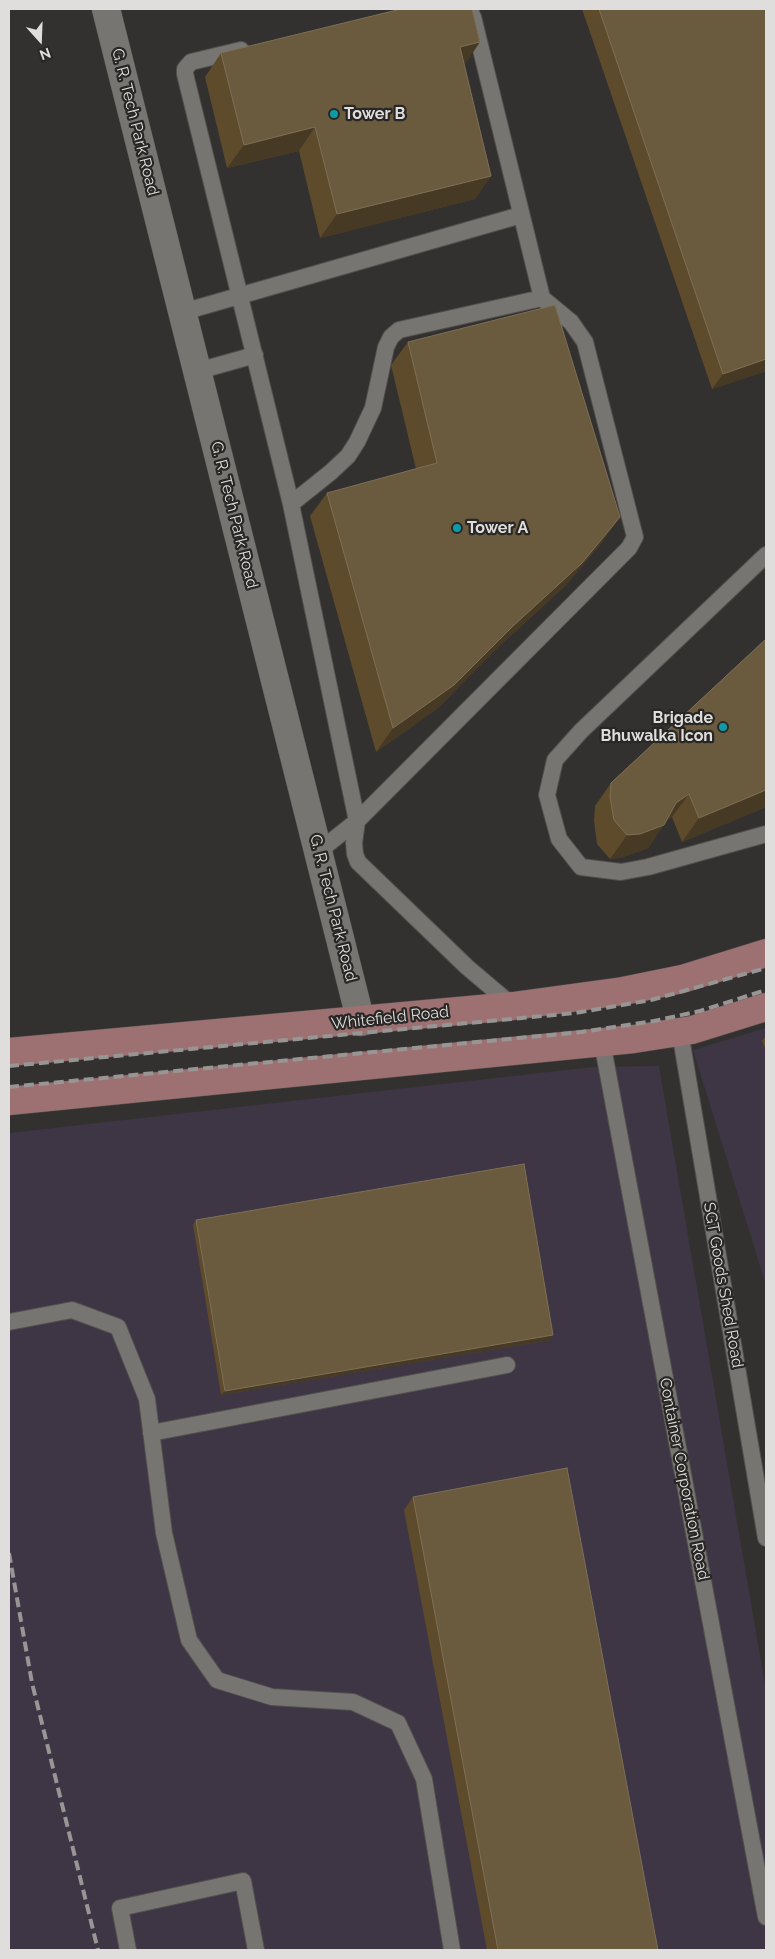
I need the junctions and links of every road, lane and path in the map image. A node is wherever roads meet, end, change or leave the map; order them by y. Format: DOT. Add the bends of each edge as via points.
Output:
graph roads {
  1 [pos="106,9"];
  2 [pos="468,9"];
  3 [pos="258,46"];
  4 [pos="521,215"];
  5 [pos="241,296"];
  6 [pos="542,298"];
  7 [pos="183,312"];
  8 [pos="255,356"];
  9 [pos="198,371"];
  10 [pos="291,504"];
  11 [pos="766,555"];
  12 [pos="357,821"];
  13 [pos="766,834"];
  14 [pos="319,851"];
  15 [pos="766,953"];
  16 [pos="513,1006"];
  17 [pos="766,1007"];
  18 [pos="361,1022"];
  19 [pos="680,1032"];
  20 [pos="602,1042"];
  21 [pos="9,1052"];
  22 [pos="9,1101"];
  23 [pos="9,1322"];
  24 [pos="507,1365"];
  25 [pos="151,1433"];
  26 [pos="766,1538"];
  27 [pos="766,1917"];
  28 [pos="128,1950"];
  29 [pos="256,1950"];
  30 [pos="452,1950"];
  1 -- 7 [label="street, G. R. Tech Park Road"];
  2 -- 4 [label="lane" via="473,17"];
  3 -- 5 [label="lane" via="191,62 185,69"];
  4 -- 5 [label="lane"];
  4 -- 6 [label="lane"];
  5 -- 7 [label="lane"];
  5 -- 8 [label="lane"];
  6 -- 10 [label="lane" via="399,330 386,347 373,408 357,442 331,472"];
  6 -- 12 [label="lane" via="571,322 584,342 635,531 634,543"];
  7 -- 9 [label="street, G. R. Tech Park Road"];
  8 -- 9 [label="lane"];
  8 -- 10 [label="lane"];
  9 -- 14 [label="street, G. R. Tech Park Road"];
  10 -- 12 [label="lane"];
  11 -- 13 [label="lane" via="581,731 555,760 547,795 559,839 581,866 621,872"];
  12 -- 14 [label="lane"];
  12 -- 16 [label="lane" via="354,843 358,862 467,967"];
  14 -- 18 [label="street, G. R. Tech Park Road"];
  15 -- 16 [label="main road, Whitefield Road" via="682,979 623,991"];
  16 -- 18 [label="main road, Whitefield Road"];
  17 -- 19 [label="main road"];
  18 -- 21 [label="main road, Whitefield Road"];
  19 -- 20 [label="main road"];
  19 -- 26 [label="lane, SGT Goods Shed Road"];
  20 -- 22 [label="main road"];
  20 -- 27 [label="lane, Container Corporation Road"];
  23 -- 25 [label="lane" via="72,1310 118,1327 147,1399"];
  24 -- 25 [label="lane"];
  25 -- 30 [label="lane" via="164,1533 189,1640 217,1680 272,1698 353,1702 398,1723 424,1779"];
  28 -- 29 [label="lane" via="120,1908 243,1881"];
}
